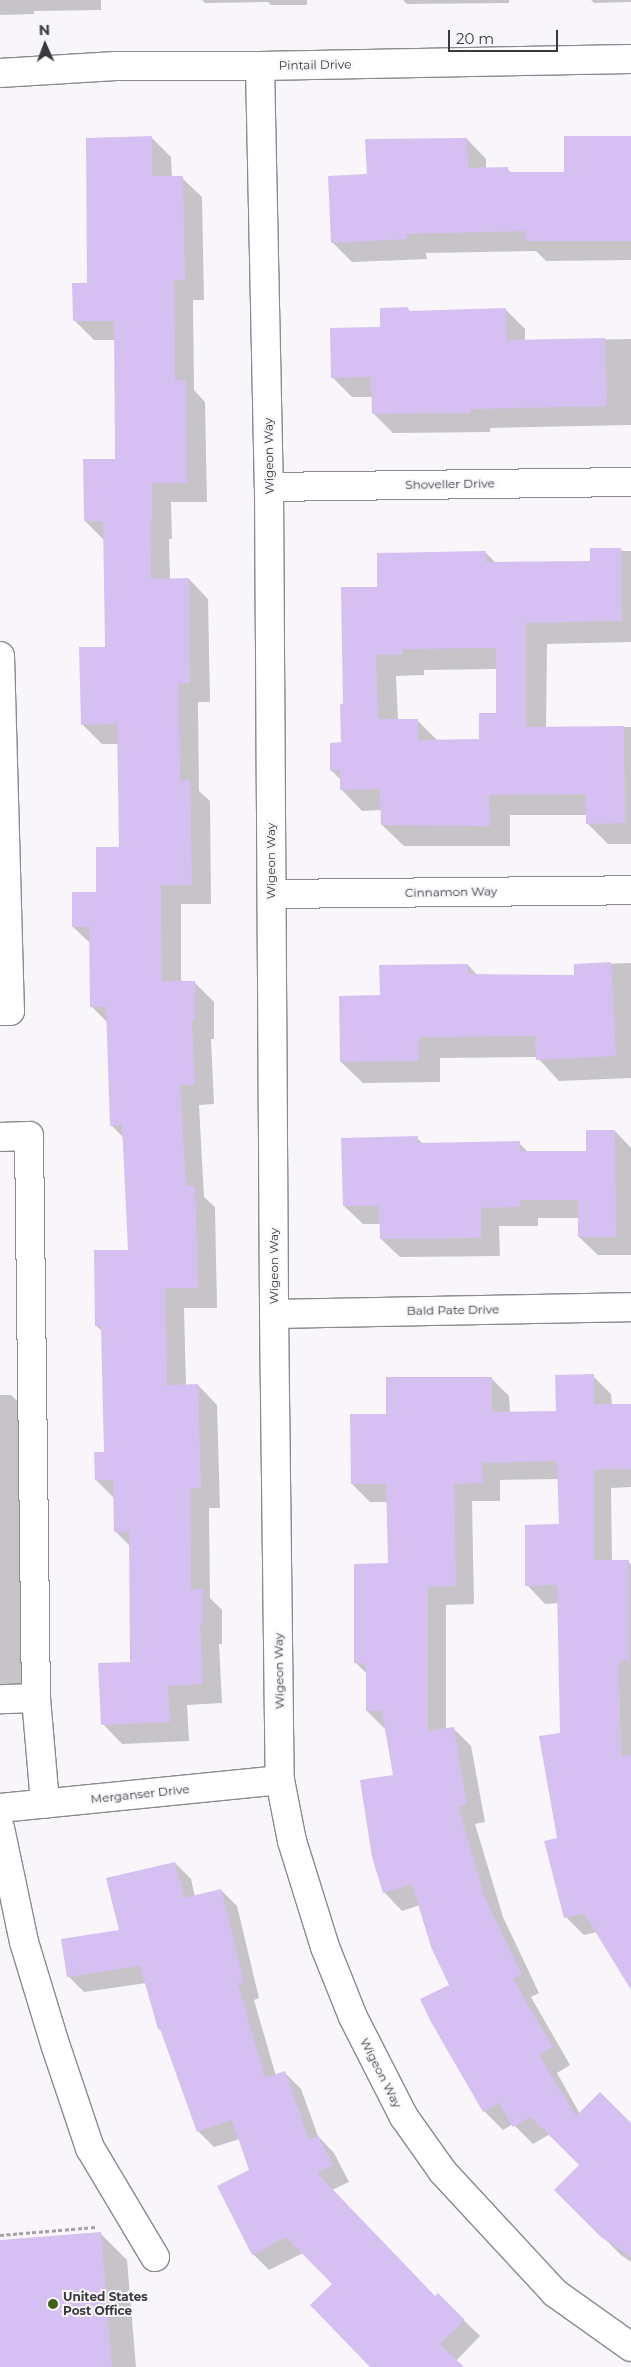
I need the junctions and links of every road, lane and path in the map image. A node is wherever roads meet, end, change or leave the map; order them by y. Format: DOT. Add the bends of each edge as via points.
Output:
graph roads {
  1 [pos="631,59"];
  2 [pos="260,66"];
  3 [pos="0,73"];
  4 [pos="631,482"];
  5 [pos="270,487"];
  6 [pos="0,656"];
  7 [pos="631,890"];
  8 [pos="272,894"];
  9 [pos="0,1011"];
  10 [pos="0,1137"];
  11 [pos="631,1307"];
  12 [pos="274,1314"];
  13 [pos="36,1698"];
  14 [pos="0,1700"];
  15 [pos="280,1780"];
  16 [pos="45,1804"];
  17 [pos="0,1808"];
  18 [pos="0,1828"];
  19 [pos="96,2227"];
  20 [pos="0,2236"];
  21 [pos="155,2257"];
  22 [pos="631,2347"];
  1 -- 2 [label="street, Pintail Drive"];
  2 -- 3 [label="street, Pintail Drive" via="116,66"];
  2 -- 5 [label="street, Wigeon Way"];
  4 -- 5 [label="street, Shoveller Drive"];
  5 -- 8 [label="street, Wigeon Way"];
  6 -- 9 [label="street" via="10,1011"];
  7 -- 8 [label="street, Cinnamon Way"];
  8 -- 12 [label="street, Wigeon Way"];
  10 -- 13 [label="street" via="29,1136"];
  11 -- 12 [label="street, Bald Pate Drive"];
  12 -- 15 [label="street, Wigeon Way"];
  13 -- 14 [label="street"];
  13 -- 16 [label="street"];
  15 -- 16 [label="street, Merganser Drive"];
  15 -- 22 [label="street, Wigeon Way" via="292,1840 325,1947 353,2017 404,2117 443,2172 555,2293"];
  16 -- 17 [label="street, Merganser Drive"];
  18 -- 21 [label="street" via="24,1942 90,2148"];
  19 -- 20 [label="path"];
}
